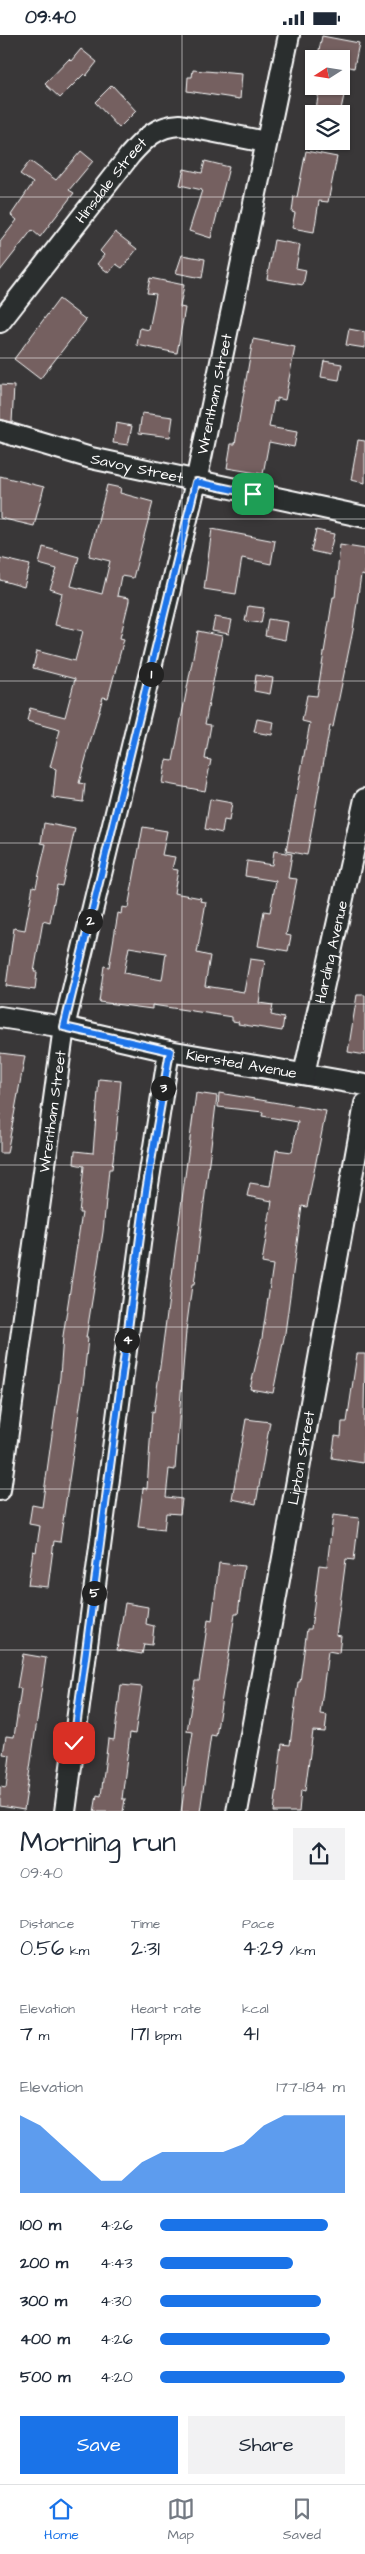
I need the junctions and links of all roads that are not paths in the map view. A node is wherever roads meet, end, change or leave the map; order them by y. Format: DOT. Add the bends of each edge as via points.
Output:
graph roads {
  1 [pos="289,35"];
  2 [pos="266,142"];
  3 [pos="0,322"];
  4 [pos="0,431"];
  5 [pos="196,482"];
  6 [pos="365,517"];
  7 [pos="365,799"];
  8 [pos="0,1017"];
  9 [pos="64,1027"];
  10 [pos="170,1051"];
  11 [pos="304,1074"];
  12 [pos="365,1085"];
  13 [pos="365,1104"];
  14 [pos="3,1450"];
  15 [pos="0,1490"];
  16 [pos="65,1811"];
  17 [pos="237,1811"];
  1 -- 2 [label="street, Wrentham Street"];
  2 -- 3 [label="street, Hinsdale Street" via="180,125 168,126 148,136"];
  2 -- 5 [label="street, Wrentham Street"];
  4 -- 5 [label="street, Savoy Street" via="91,458"];
  5 -- 6 [label="street, Savoy Street"];
  5 -- 9 [label="street, Wrentham Street"];
  7 -- 11 [label="street, Harding Avenue"];
  8 -- 9 [label="street, Kiersted Avenue"];
  9 -- 10 [label="street, Kiersted Avenue"];
  9 -- 14 [label="street, Wrentham Street"];
  10 -- 11 [label="street, Kiersted Avenue"];
  10 -- 16 [label="street" via="146,1191"];
  11 -- 12 [label="street, Kiersted Avenue"];
  13 -- 17 [label="street, Lipton Street"];
  14 -- 15 [label="street, Wrentham Street"];
}
